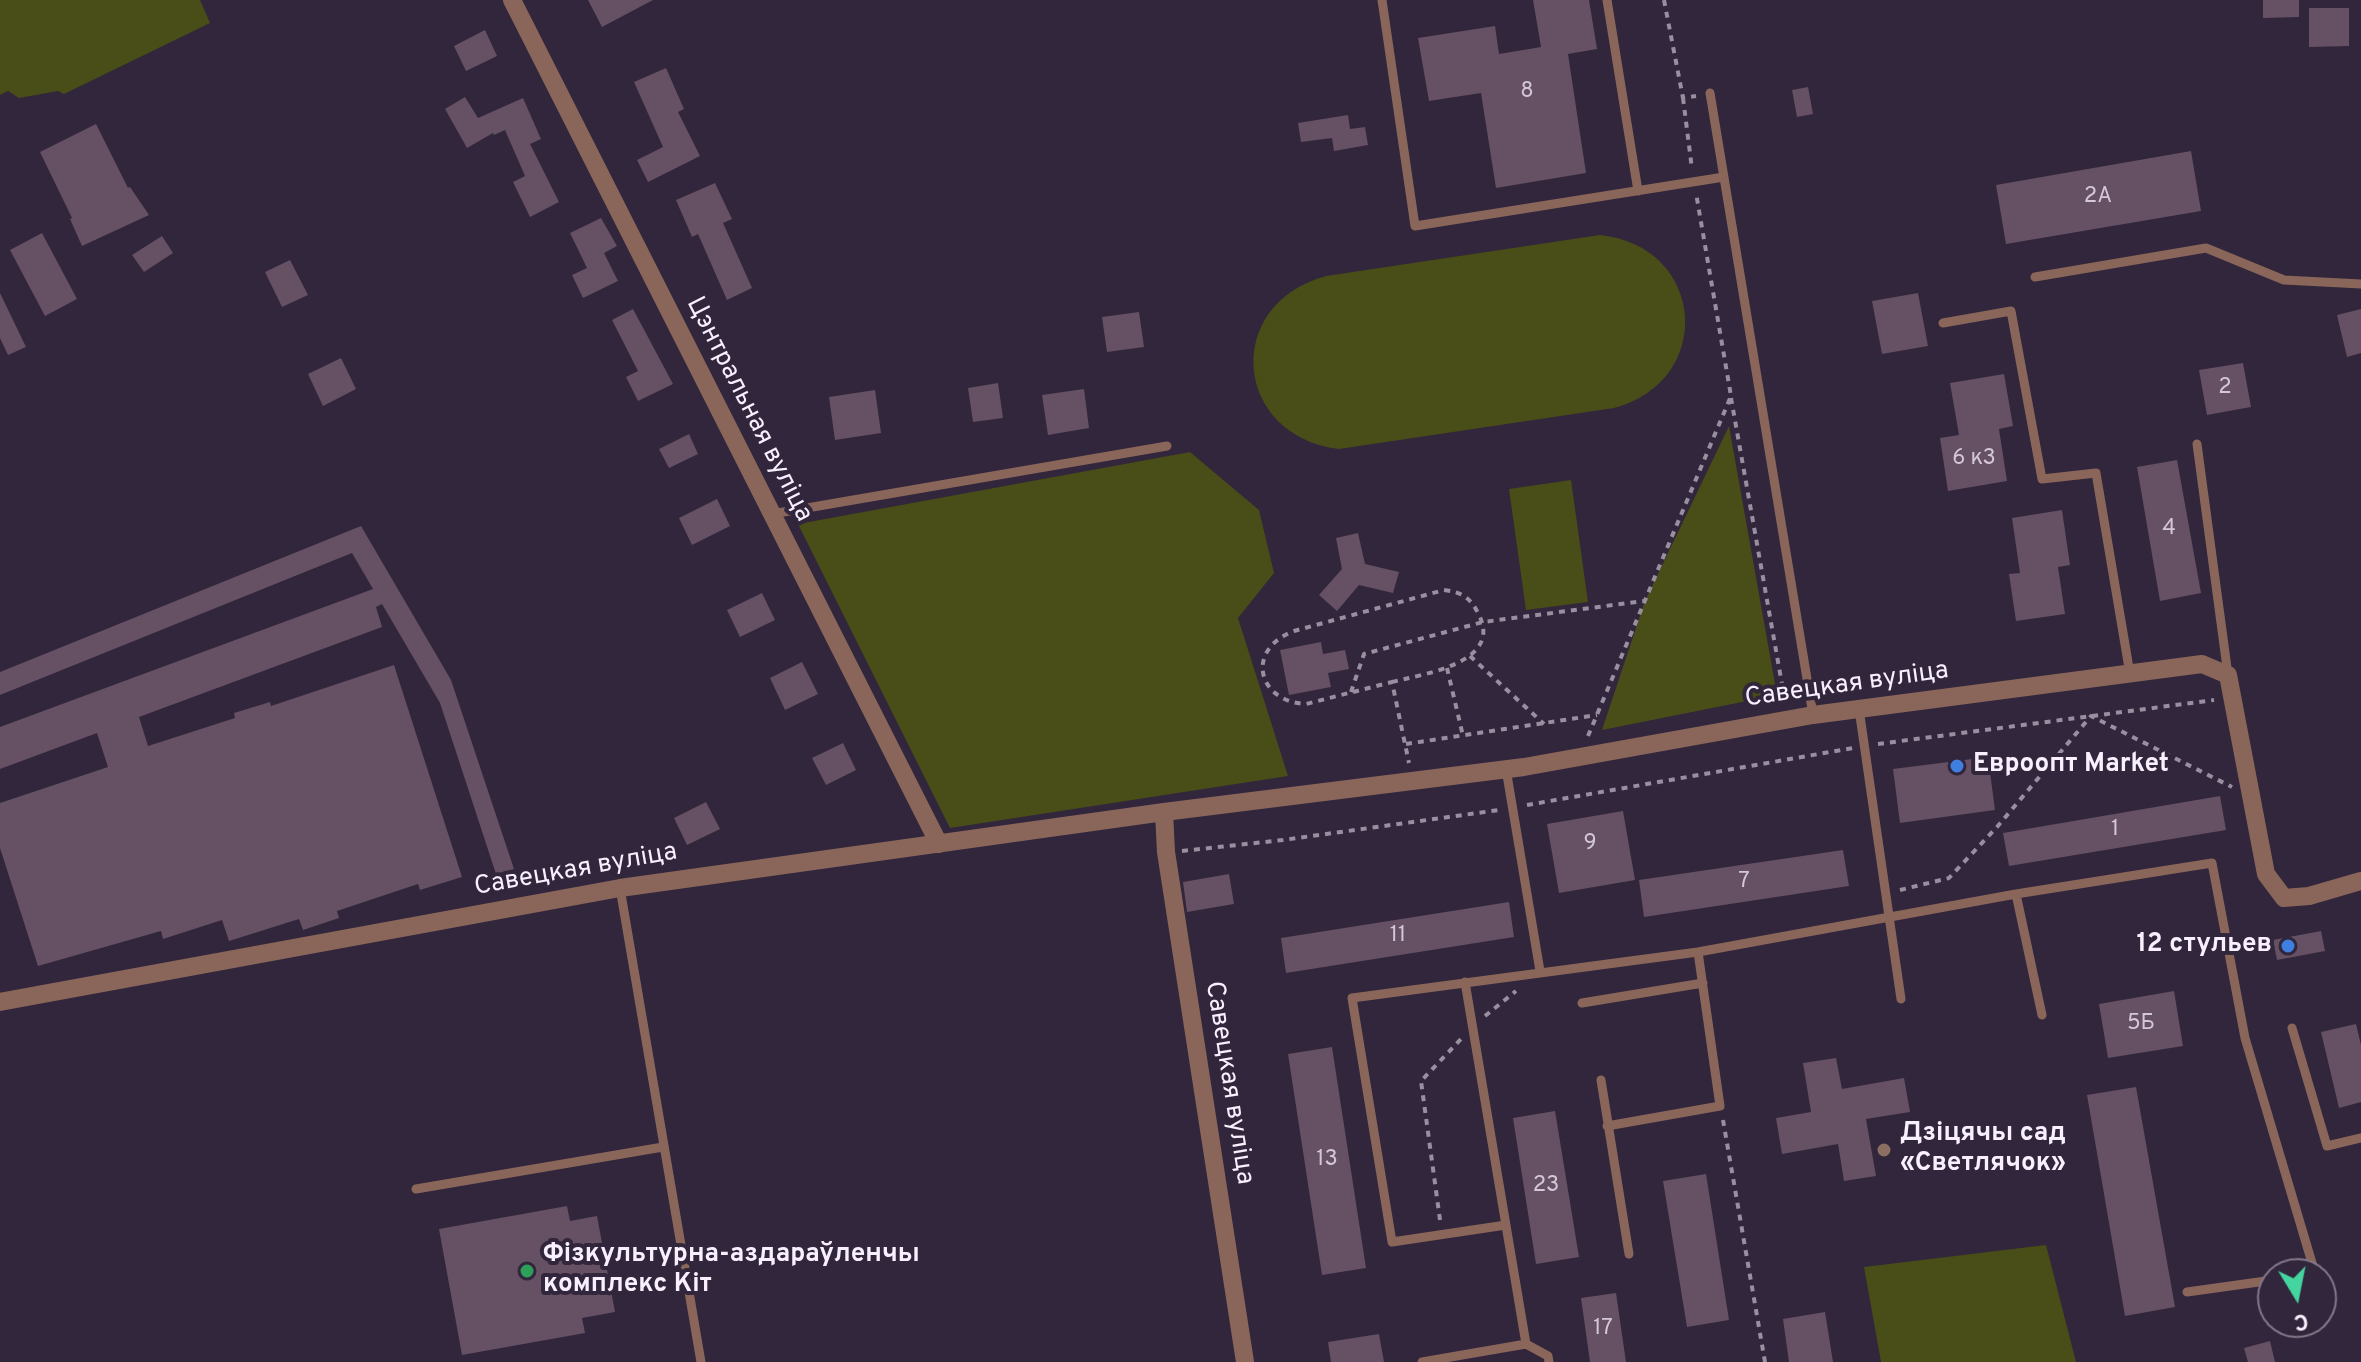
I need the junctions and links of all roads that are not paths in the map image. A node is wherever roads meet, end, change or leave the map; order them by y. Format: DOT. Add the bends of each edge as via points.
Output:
graph roads {
  1 [pos="512,0"];
  2 [pos="1382,0"];
  3 [pos="1607,0"];
  4 [pos="1710,93"];
  5 [pos="1724,177"];
  6 [pos="1638,191"];
  7 [pos="2035,277"];
  8 [pos="2361,284"];
  9 [pos="1943,323"];
  10 [pos="2197,444"];
  11 [pos="1167,446"];
  12 [pos="772,514"];
  13 [pos="2130,674"];
  14 [pos="2228,675"];
  15 [pos="1859,709"];
  16 [pos="1813,715"];
  17 [pos="1506,769"];
  18 [pos="1164,812"];
  19 [pos="939,844"];
  20 [pos="2361,881"];
  21 [pos="620,888"];
  22 [pos="2016,894"];
  23 [pos="1890,919"];
  24 [pos="1698,952"];
  25 [pos="1540,971"];
  26 [pos="1465,982"];
  27 [pos="1703,983"];
  28 [pos="1901,999"];
  29 [pos="0,1002"];
  30 [pos="1582,1003"];
  31 [pos="2042,1015"];
  32 [pos="2292,1028"];
  33 [pos="1601,1080"];
  34 [pos="1607,1126"];
  35 [pos="2361,1138"];
  36 [pos="663,1147"];
  37 [pos="416,1189"];
  38 [pos="1506,1225"];
  39 [pos="1629,1254"];
  40 [pos="2311,1258"];
  41 [pos="2257,1282"];
  42 [pos="2187,1292"];
  43 [pos="1526,1344"];
  44 [pos="701,1362"];
  45 [pos="1243,1362"];
  46 [pos="1422,1362"];
  47 [pos="1549,1362"];
  1 -- 12 [label="street, Цэнтральная вуліца"];
  2 -- 6 [label="lane" via="1415,226"];
  3 -- 6 [label="lane"];
  4 -- 5 [label="lane"];
  5 -- 6 [label="lane"];
  5 -- 16 [label="lane"];
  7 -- 8 [label="lane" via="2206,248 2284,280"];
  9 -- 13 [label="lane" via="2011,311 2042,479 2096,473"];
  10 -- 14 [label="lane"];
  11 -- 12 [label="lane"];
  12 -- 19 [label="street, Цэнтральная вуліца"];
  13 -- 14 [label="street, Савецкая вуліца" via="2202,664"];
  13 -- 15 [label="street, Савецкая вуліца"];
  14 -- 20 [label="street" via="2266,874 2284,898"];
  15 -- 16 [label="street, Савецкая вуліца"];
  15 -- 23 [label="lane"];
  16 -- 17 [label="street, Савецкая вуліца"];
  17 -- 18 [label="street, Савецкая вуліца"];
  17 -- 25 [label="lane"];
  18 -- 19 [label="street, Савецкая вуліца"];
  18 -- 45 [label="street, Савецкая вуліца"];
  19 -- 21 [label="street, Савецкая вуліца"];
  21 -- 29 [label="street, Савецкая вуліца"];
  21 -- 36 [label="lane"];
  22 -- 23 [label="lane"];
  22 -- 31 [label="lane"];
  22 -- 40 [label="lane" via="2212,863 2245,1038"];
  23 -- 24 [label="lane"];
  23 -- 28 [label="lane"];
  24 -- 25 [label="lane"];
  24 -- 27 [label="lane"];
  25 -- 26 [label="lane"];
  26 -- 38 [label="lane"];
  26 -- 38 [label="lane" via="1352,998 1392,1242"];
  27 -- 30 [label="lane"];
  27 -- 34 [label="lane" via="1720,1106"];
  32 -- 35 [label="lane" via="2327,1146"];
  33 -- 34 [label="lane"];
  34 -- 39 [label="lane"];
  36 -- 37 [label="lane"];
  36 -- 44 [label="lane"];
  38 -- 43 [label="lane"];
  41 -- 42 [label="lane"];
  43 -- 46 [label="lane"];
  43 -- 47 [label="lane" via="1548,1356"];
}
